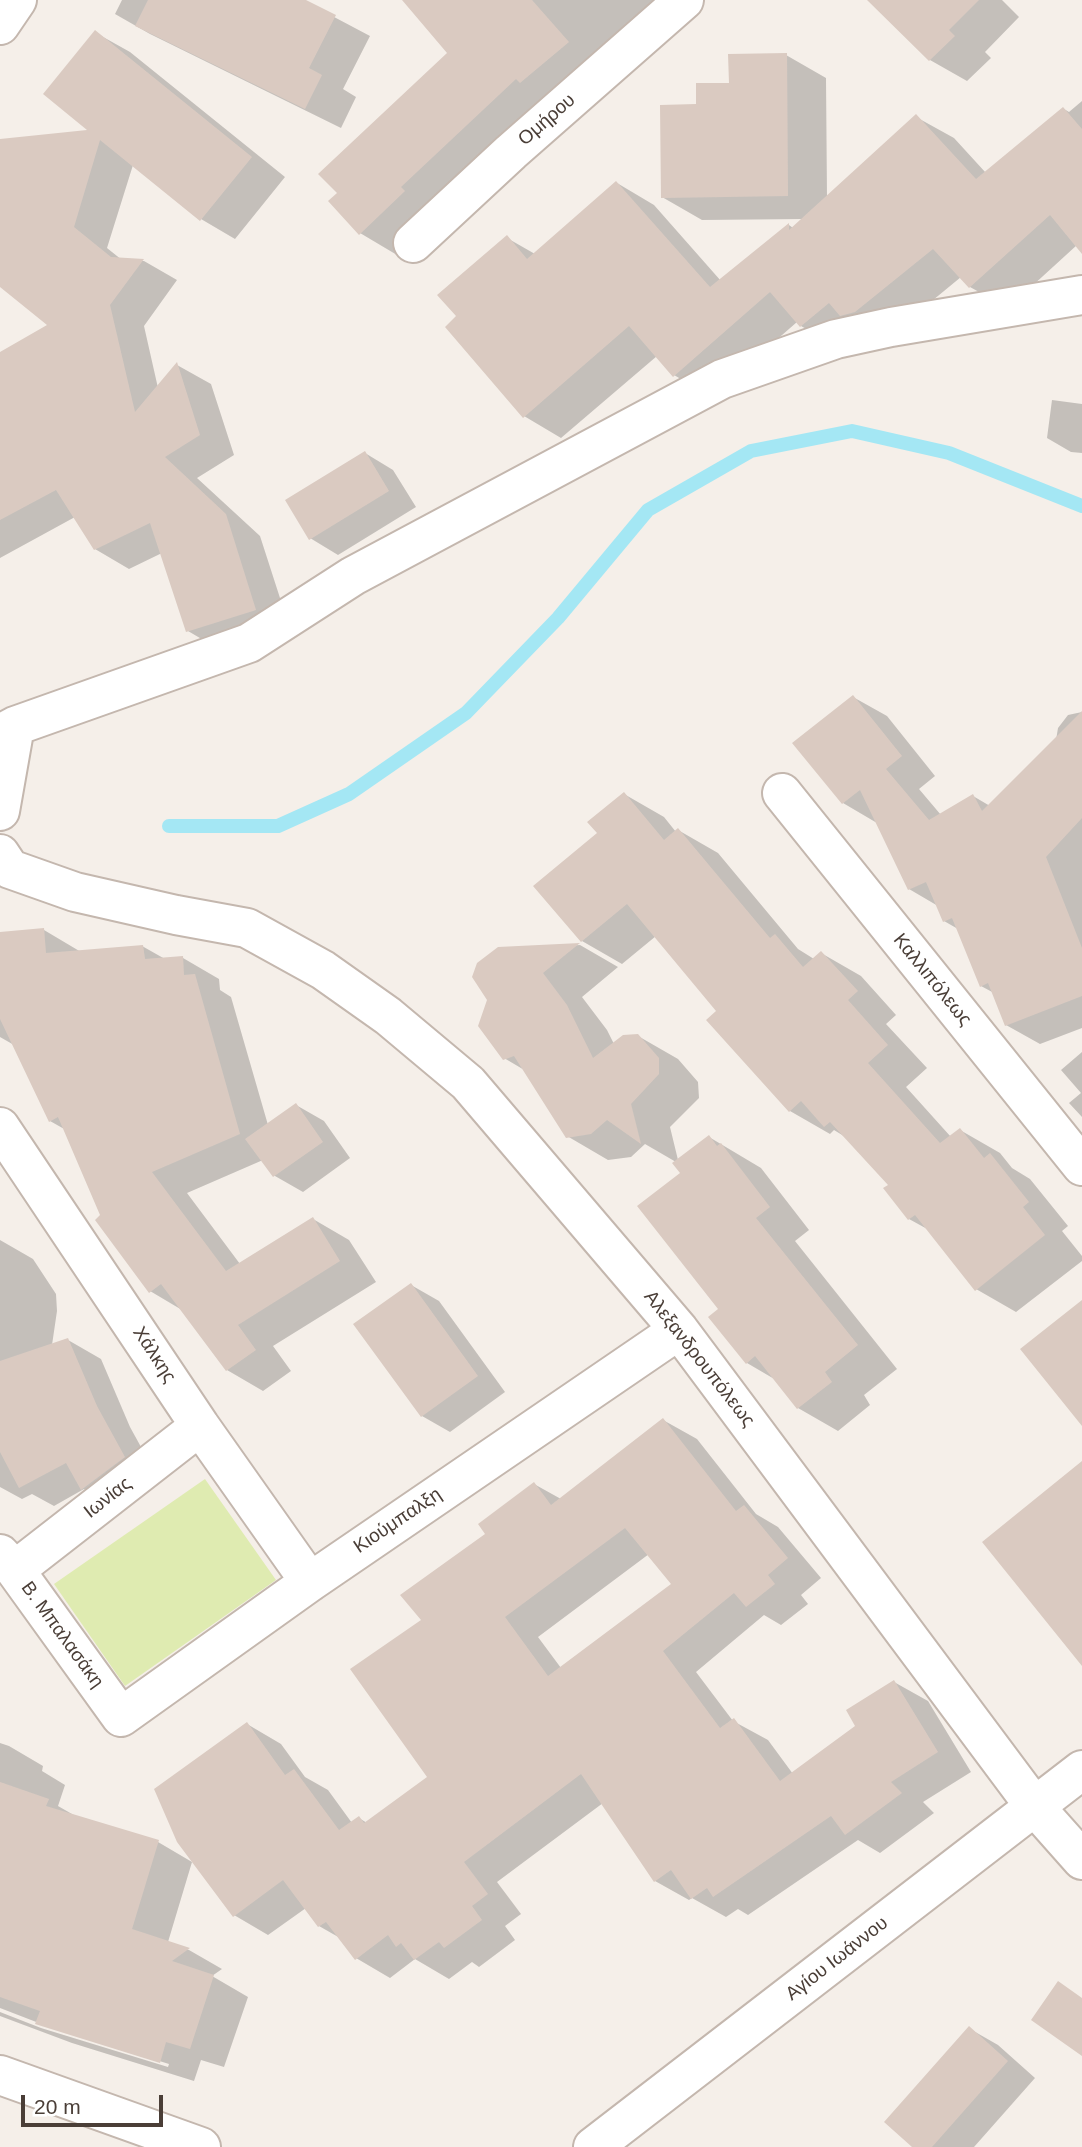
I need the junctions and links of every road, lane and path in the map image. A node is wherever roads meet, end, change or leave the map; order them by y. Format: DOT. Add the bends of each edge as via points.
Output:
graph roads {
  1 [pos="17,0"];
  2 [pos="684,0"];
  3 [pos="0,25"];
  4 [pos="413,243"];
  5 [pos="1082,295"];
  6 [pos="7,730"];
  7 [pos="782,793"];
  8 [pos="0,811"];
  9 [pos="0,854"];
  10 [pos="0,1127"];
  11 [pos="1082,1166"];
  12 [pos="679,1330"];
  13 [pos="201,1426"];
  14 [pos="8,1562"];
  15 [pos="310,1582"];
  16 [pos="121,1717"];
  17 [pos="1082,1770"];
  18 [pos="1035,1807"];
  19 [pos="1082,1860"];
  20 [pos="0,2075"];
  21 [pos="201,2147"];
  22 [pos="593,2147"];
  1 -- 3 [label="street"];
  2 -- 4 [label="street, Ομήρου"];
  5 -- 6 [label="street" via="836,339 722,379 353,576 249,643"];
  6 -- 8 [label="street"];
  7 -- 11 [label="street, Καλλιπόλεως"];
  9 -- 12 [label="street, Αλεξανδρουπόλεως" via="10,869 75,892 247,928 366,1000 468,1083"];
  10 -- 13 [label="street, Χάλκης"];
  12 -- 15 [label="street, Κιούμπαλξη"];
  12 -- 18 [label="street, Αλεξανδρουπόλεως"];
  13 -- 14 [label="street, Ιωνίας"];
  13 -- 15 [label="street, Χάλκης"];
  14 -- 16 [label="street, Β. Μπαλασάκη"];
  15 -- 16 [label="street, Κιούμπαλξη"];
  17 -- 18 [label="street, Αγίου Ιωάννου"];
  18 -- 19 [label="street, Αλεξανδρουπόλεως"];
  18 -- 22 [label="street, Αγίου Ιωάννου"];
  20 -- 21 [label="street"];
}
